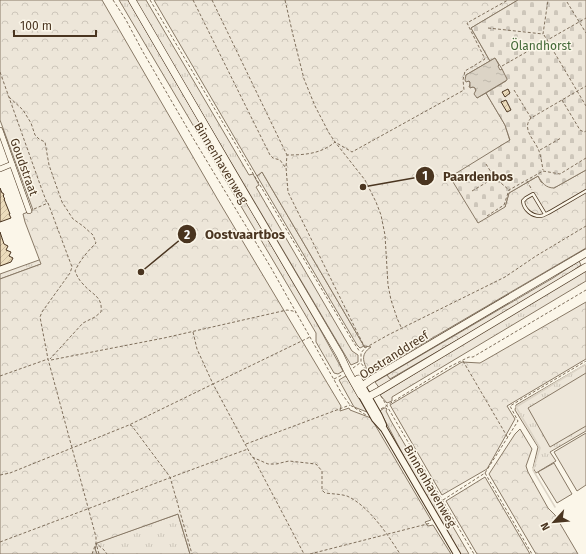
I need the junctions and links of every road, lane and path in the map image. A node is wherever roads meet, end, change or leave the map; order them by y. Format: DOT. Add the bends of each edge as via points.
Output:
graph roads {
  1 [pos="113,0"];
  2 [pos="132,0"];
  3 [pos="150,0"];
  4 [pos="193,0"];
  5 [pos="212,0"];
  6 [pos="285,0"];
  7 [pos="508,0"];
  8 [pos="548,0"];
  9 [pos="567,2"];
  10 [pos="586,18"];
  11 [pos="579,22"];
  12 [pos="488,28"];
  13 [pos="586,33"];
  14 [pos="543,34"];
  15 [pos="547,41"];
  16 [pos="502,66"];
  17 [pos="0,72"];
  18 [pos="586,86"];
  19 [pos="514,90"];
  20 [pos="577,91"];
  21 [pos="9,97"];
  22 [pos="562,100"];
  23 [pos="586,106"];
  24 [pos="531,118"];
  25 [pos="0,130"];
  26 [pos="586,131"];
  27 [pos="561,138"];
  28 [pos="335,142"];
  29 [pos="539,150"];
  30 [pos="287,156"];
  31 [pos="586,158"];
  32 [pos="12,164"];
  33 [pos="486,164"];
  34 [pos="286,167"];
  35 [pos="0,169"];
  36 [pos="543,171"];
  37 [pos="494,177"];
  38 [pos="526,180"];
  39 [pos="509,190"];
  40 [pos="472,191"];
  41 [pos="586,191"];
  42 [pos="533,194"];
  43 [pos="48,203"];
  44 [pos="29,211"];
  45 [pos="545,214"];
  46 [pos="487,216"];
  47 [pos="586,226"];
  48 [pos="586,253"];
  49 [pos="586,267"];
  50 [pos="586,290"];
  51 [pos="296,313"];
  52 [pos="402,328"];
  53 [pos="193,332"];
  54 [pos="310,337"];
  55 [pos="365,348"];
  56 [pos="361,353"];
  57 [pos="340,355"];
  58 [pos="48,359"];
  59 [pos="50,359"];
  60 [pos="462,361"];
  61 [pos="586,361"];
  62 [pos="361,363"];
  63 [pos="0,376"];
  64 [pos="213,384"];
  65 [pos="362,386"];
  66 [pos="378,391"];
  67 [pos="365,396"];
  68 [pos="350,405"];
  69 [pos="386,406"];
  70 [pos="372,414"];
  71 [pos="130,425"];
  72 [pos="384,429"];
  73 [pos="508,439"];
  74 [pos="246,444"];
  75 [pos="72,448"];
  76 [pos="248,449"];
  77 [pos="252,456"];
  78 [pos="485,473"];
  79 [pos="0,475"];
  80 [pos="170,477"];
  81 [pos="443,500"];
  82 [pos="89,509"];
  83 [pos="438,521"];
  84 [pos="387,534"];
  85 [pos="0,542"];
  86 [pos="96,543"];
  87 [pos="92,554"];
  88 [pos="99,554"];
  89 [pos="107,554"];
  90 [pos="192,554"];
  91 [pos="304,554"];
  92 [pos="310,554"];
  93 [pos="400,554"];
  94 [pos="457,554"];
  95 [pos="474,554"];
  96 [pos="532,554"];
  1 -- 51 [label="path, Binnenhavenweg"];
  2 -- 57 [label="main road, Binnenhavenweg"];
  3 -- 56 [label="path, Binnenhavenweg"];
  4 -- 34 [label="path" via="270,155"];
  5 -- 30 [label="path"];
  6 -- 28 [label="path" via="304,79 315,106"];
  7 -- 28 [label="path" via="467,23 485,59 465,71 462,80 464,90 352,152"];
  8 -- 14 [label="path"];
  9 -- 11 [label="path"];
  10 -- 11 [label="path"];
  11 -- 13 [label="path"];
  11 -- 15 [label="path"];
  12 -- 14 [label="path"];
  14 -- 15 [label="path"];
  15 -- 16 [label="path"];
  15 -- 20 [label="path"];
  17 -- 21 [label="path"];
  18 -- 20 [label="path"];
  19 -- 24 [label="path"];
  20 -- 22 [label="path"];
  20 -- 23 [label="path"];
  21 -- 43 [label="path"];
  21 -- 59 [label="path" via="23,110 39,140 45,142 49,165 62,202 74,219 94,235 96,243 75,271 84,286 100,300 101,312 83,323"];
  22 -- 24 [label="path"];
  22 -- 26 [label="path" via="580,130"];
  24 -- 29 [label="path" via="527,128"];
  25 -- 32 [label="street, Goudstraat"];
  27 -- 29 [label="path"];
  28 -- 30 [label="path" via="326,149 305,155"];
  28 -- 52 [label="path" via="365,180 381,215 388,285 396,318"];
  29 -- 36 [label="path"];
  30 -- 34 [label="path"];
  31 -- 36 [label="path" via="560,174"];
  32 -- 35 [label="street"];
  32 -- 44 [label="street, Goudstraat"];
  33 -- 37 [label="path"];
  34 -- 55 [label="path" via="288,192"];
  36 -- 38 [label="path"];
  37 -- 39 [label="path"];
  37 -- 40 [label="path"];
  38 -- 39 [label="path"];
  38 -- 42 [label="path"];
  39 -- 46 [label="path" via="504,206"];
  41 -- 45 [label="lane"];
  42 -- 45 [label="lane"];
  42 -- 45 [label="lane" via="523,202 525,209 538,216"];
  43 -- 44 [label="path"];
  43 -- 58 [label="path" via="72,267 40,317"];
  47 -- 52 [label="path" via="505,277"];
  48 -- 65 [label="main road, Oostranddreef"];
  49 -- 66 [label="main road, Oostranddreef"];
  50 -- 60 [label="path"];
  51 -- 53 [label="path" via="287,310"];
  51 -- 54 [label="path, Binnenhavenweg"];
  52 -- 55 [label="path"];
  53 -- 59 [label="path"];
  53 -- 64 [label="path" via="197,349"];
  54 -- 64 [label="path"];
  54 -- 68 [label="path, Binnenhavenweg"];
  55 -- 56 [label="path"];
  56 -- 62 [label="path"];
  57 -- 65 [label="main road, Binnenhavenweg"];
  57 -- 67 [label="main road, Binnenhavenweg"];
  58 -- 59 [label="path"];
  58 -- 63 [label="path"];
  58 -- 75 [label="path"];
  60 -- 69 [label="path"];
  60 -- 73 [label="path"];
  61 -- 73 [label="path" via="510,406 518,422"];
  64 -- 71 [label="path"];
  64 -- 74 [label="path"];
  65 -- 67 [label="street, Oostranddreef"];
  66 -- 67 [label="main road, Oostranddreef"];
  66 -- 69 [label="path"];
  67 -- 70 [label="street, Binnenhavenweg"];
  67 -- 72 [label="street, Binnenhavenweg" via="379,416"];
  68 -- 70 [label="path" via="367,416"];
  68 -- 74 [label="path"];
  69 -- 81 [label="path"];
  70 -- 72 [label="street, Binnenhavenweg"];
  71 -- 75 [label="path"];
  71 -- 80 [label="path"];
  72 -- 83 [label="street, Binnenhavenweg"];
  73 -- 78 [label="path"];
  74 -- 76 [label="path"];
  75 -- 79 [label="path"];
  75 -- 82 [label="path"];
  76 -- 77 [label="path"];
  76 -- 80 [label="path"];
  77 -- 84 [label="path" via="268,464 289,461 316,464 322,471 322,490 325,493 347,496 360,503"];
  77 -- 91 [label="path"];
  78 -- 81 [label="path"];
  78 -- 96 [label="path"];
  80 -- 82 [label="path"];
  80 -- 90 [label="path"];
  81 -- 95 [label="path"];
  82 -- 85 [label="path"];
  82 -- 86 [label="path"];
  83 -- 84 [label="path"];
  83 -- 94 [label="street, Binnenhavenweg"];
  84 -- 92 [label="path"];
  84 -- 93 [label="path"];
  86 -- 87 [label="path"];
  86 -- 88 [label="path"];
  86 -- 89 [label="path"];
}
